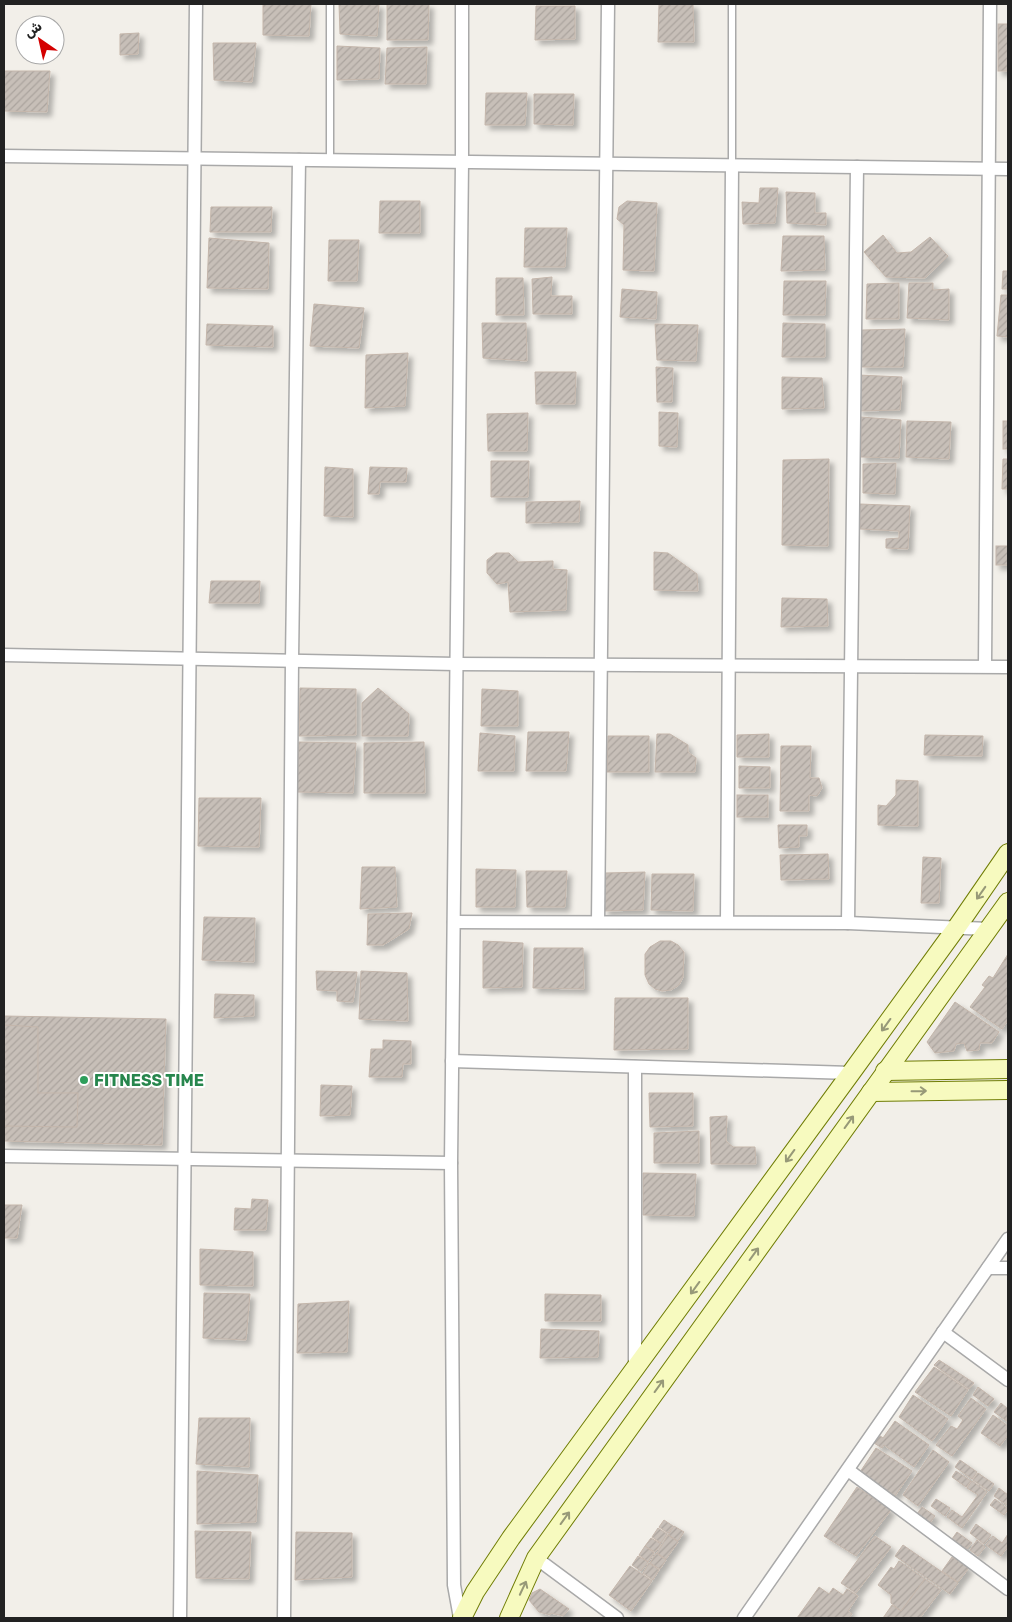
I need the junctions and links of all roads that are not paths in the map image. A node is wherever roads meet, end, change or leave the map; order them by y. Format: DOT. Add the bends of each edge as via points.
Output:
graph roads {
  1 [pos="196,4"];
  2 [pos="330,4"];
  3 [pos="462,4"];
  4 [pos="608,4"];
  5 [pos="732,4"];
  6 [pos="990,4"];
  7 [pos="4,156"];
  8 [pos="196,158"];
  9 [pos="299,160"];
  10 [pos="330,160"];
  11 [pos="462,162"];
  12 [pos="606,164"];
  13 [pos="732,165"];
  14 [pos="857,167"];
  15 [pos="988,169"];
  16 [pos="1008,169"];
  17 [pos="4,655"];
  18 [pos="191,658"];
  19 [pos="292,660"];
  20 [pos="456,664"];
  21 [pos="600,665"];
  22 [pos="729,666"];
  23 [pos="850,666"];
  24 [pos="985,666"];
  25 [pos="1008,666"];
  26 [pos="1008,853"];
  27 [pos="1008,902"];
  28 [pos="454,922"];
  29 [pos="598,922"];
  30 [pos="726,922"];
  31 [pos="848,923"];
  32 [pos="957,927"];
  33 [pos="989,929"];
  34 [pos="452,1061"];
  35 [pos="635,1067"];
  36 [pos="1008,1069"];
  37 [pos="886,1072"];
  38 [pos="851,1073"];
  39 [pos="1008,1090"];
  40 [pos="871,1092"];
  41 [pos="4,1156"];
  42 [pos="185,1159"];
  43 [pos="289,1161"];
  44 [pos="451,1163"];
  45 [pos="1008,1238"];
  46 [pos="988,1268"];
  47 [pos="1008,1268"];
  48 [pos="943,1332"];
  49 [pos="635,1370"];
  50 [pos="1008,1380"];
  51 [pos="848,1470"];
  52 [pos="536,1558"];
  53 [pos="1008,1589"];
  54 [pos="748,1617"];
  55 [pos="180,1618"];
  56 [pos="284,1618"];
  57 [pos="461,1618"];
  58 [pos="509,1618"];
  59 [pos="617,1618"];
  1 -- 8 [label="street"];
  2 -- 10 [label="lane"];
  3 -- 11 [label="street"];
  4 -- 12 [label="street"];
  5 -- 13 [label="lane"];
  6 -- 15 [label="street"];
  7 -- 8 [label="street"];
  8 -- 9 [label="street"];
  8 -- 18 [label="street"];
  9 -- 10 [label="street"];
  9 -- 19 [label="street"];
  10 -- 11 [label="street"];
  11 -- 12 [label="street"];
  11 -- 20 [label="street"];
  12 -- 13 [label="street"];
  12 -- 21 [label="street"];
  13 -- 14 [label="street"];
  13 -- 22 [label="street"];
  14 -- 15 [label="street"];
  14 -- 23 [label="street"];
  15 -- 16 [label="street"];
  15 -- 24 [label="street"];
  17 -- 18 [label="street"];
  18 -- 19 [label="street"];
  18 -- 42 [label="street"];
  19 -- 20 [label="street"];
  19 -- 43 [label="street"];
  20 -- 21 [label="street"];
  20 -- 28 [label="street"];
  21 -- 22 [label="street"];
  21 -- 29 [label="street"];
  22 -- 23 [label="street"];
  22 -- 30 [label="street"];
  23 -- 24 [label="street"];
  23 -- 31 [label="street"];
  24 -- 25 [label="street"];
  26 -- 32 [label="street, one-way"];
  27 -- 33 [label="street"];
  28 -- 29 [label="street"];
  28 -- 34 [label="street"];
  29 -- 30 [label="street"];
  30 -- 31 [label="street"];
  31 -- 32 [label="street"];
  32 -- 33 [label="street"];
  32 -- 38 [label="street, one-way"];
  33 -- 37 [label="street"];
  34 -- 35 [label="street"];
  34 -- 44 [label="street"];
  35 -- 38 [label="street"];
  35 -- 49 [label="street"];
  36 -- 37 [label="street"];
  37 -- 40 [label="street"];
  38 -- 49 [label="street, one-way"];
  40 -- 39 [label="street, one-way"];
  52 -- 40 [label="street, one-way"];
  41 -- 42 [label="street"];
  42 -- 43 [label="street"];
  42 -- 55 [label="street"];
  43 -- 44 [label="street"];
  43 -- 56 [label="street"];
  44 -- 57 [label="street" via="454,1585"];
  45 -- 46 [label="street"];
  46 -- 47 [label="street"];
  46 -- 48 [label="street"];
  48 -- 50 [label="street"];
  48 -- 51 [label="street"];
  49 -- 57 [label="street" via="511,1538"];
  51 -- 53 [label="street"];
  51 -- 54 [label="street"];
  58 -- 52 [label="street, one-way"];
  52 -- 59 [label="street"];
}
